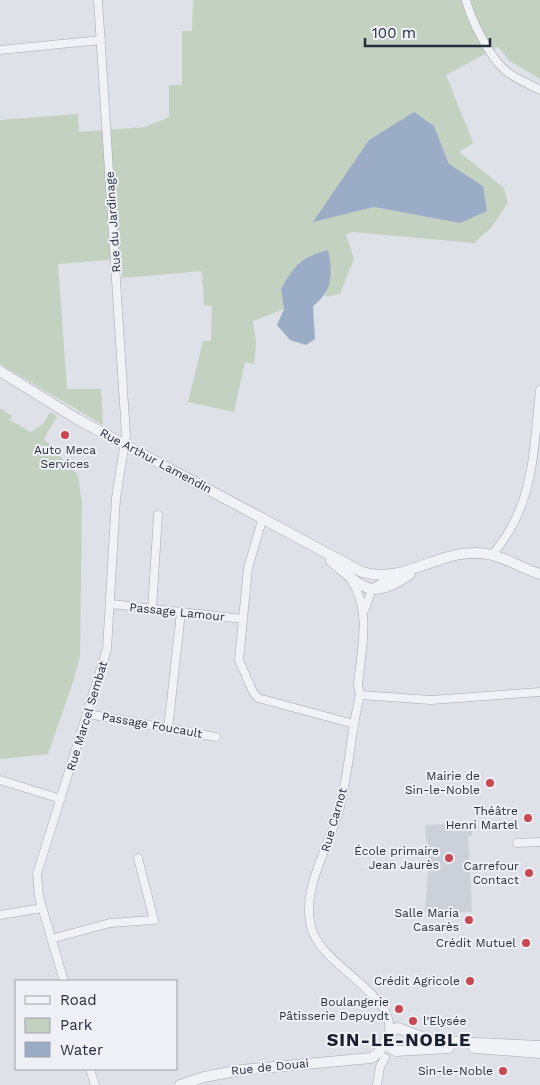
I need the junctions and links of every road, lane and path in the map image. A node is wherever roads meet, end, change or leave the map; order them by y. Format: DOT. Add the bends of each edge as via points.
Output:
graph roads {
  1 [pos="98,0"];
  2 [pos="466,0"];
  3 [pos="101,40"];
  4 [pos="0,50"];
  5 [pos="540,90"];
  6 [pos="0,371"];
  7 [pos="540,390"];
  8 [pos="124,444"];
  9 [pos="158,515"];
  10 [pos="263,517"];
  11 [pos="314,548"];
  12 [pos="492,555"];
  13 [pos="417,569"];
  14 [pos="540,574"];
  15 [pos="394,575"];
  16 [pos="350,578"];
  17 [pos="372,589"];
  18 [pos="110,604"];
  19 [pos="152,609"];
  20 [pos="365,610"];
  21 [pos="181,612"];
  22 [pos="243,619"];
  23 [pos="540,692"];
  24 [pos="360,695"];
  25 [pos="88,714"];
  26 [pos="354,724"];
  27 [pos="168,728"];
  28 [pos="216,737"];
  29 [pos="0,780"];
  30 [pos="61,798"];
  31 [pos="540,842"];
  32 [pos="517,843"];
  33 [pos="138,858"];
  34 [pos="42,908"];
  35 [pos="0,915"];
  36 [pos="51,939"];
  37 [pos="64,980"];
  38 [pos="408,1031"];
  39 [pos="388,1037"];
  40 [pos="540,1046"];
  41 [pos="400,1051"];
  42 [pos="540,1053"];
  43 [pos="385,1058"];
  44 [pos="362,1059"];
  45 [pos="90,1070"];
  46 [pos="95,1085"];
  47 [pos="180,1085"];
  48 [pos="377,1085"];
  1 -- 3 [label="street, Rue du Jardinage"];
  2 -- 5 [label="street" via="483,38 500,64"];
  3 -- 4 [label="street"];
  3 -- 8 [label="street, Rue du Jardinage" via="126,426"];
  6 -- 8 [label="street, Rue Arthur Lamendin" via="68,414"];
  7 -- 12 [label="street" via="524,502 509,536"];
  8 -- 10 [label="street, Rue Arthur Lamendin"];
  8 -- 18 [label="street, Rue Marcel Sembat" via="116,498"];
  9 -- 19 [label="street"];
  10 -- 11 [label="street, Rue Arthur Lamendin"];
  10 -- 22 [label="street" via="249,564"];
  11 -- 15 [label="street" via="362,572"];
  11 -- 16 [label="street"];
  12 -- 13 [label="street" via="476,552 452,556"];
  12 -- 14 [label="street"];
  13 -- 15 [label="street"];
  13 -- 17 [label="street" via="387,587"];
  15 -- 17 [label="street"];
  16 -- 17 [label="street" via="364,588"];
  16 -- 20 [label="street, Rue Carnot"];
  17 -- 20 [label="street"];
  18 -- 19 [label="street, Passage Lamour"];
  18 -- 25 [label="street, Rue Marcel Sembat" via="108,649"];
  19 -- 21 [label="street, Passage Lamour"];
  20 -- 24 [label="street, Rue Carnot" via="358,685"];
  21 -- 22 [label="street, Passage Lamour"];
  21 -- 27 [label="street"];
  22 -- 26 [label="street" via="239,664 255,696"];
  23 -- 24 [label="street" via="431,700"];
  24 -- 26 [label="street, Rue Carnot"];
  25 -- 27 [label="street, Passage Foucault"];
  25 -- 30 [label="street, Rue Marcel Sembat"];
  26 -- 39 [label="street, Rue Carnot" via="342,799 310,896 309,918 323,949 382,1006 389,1022"];
  27 -- 28 [label="street, Passage Foucault"];
  29 -- 30 [label="street"];
  30 -- 34 [label="street, Rue Marcel Sembat" via="38,868 37,886"];
  31 -- 32 [label="street"];
  33 -- 36 [label="street" via="154,920 110,923"];
  34 -- 35 [label="street"];
  34 -- 36 [label="street, Rue Marcel Sembat"];
  36 -- 37 [label="street, Rue Marcel Sembat"];
  38 -- 39 [label="street" via="396,1028"];
  38 -- 40 [label="street" via="432,1041"];
  38 -- 41 [label="street" via="411,1042"];
  39 -- 41 [label="street" via="390,1047"];
  39 -- 44 [label="street, Rue de Douai" via="379,1054"];
  41 -- 42 [label="street" via="454,1047"];
  41 -- 43 [label="street, Rue de Douai"];
  43 -- 44 [label="street, Rue de Douai"];
  43 -- 48 [label="street"];
  44 -- 47 [label="street, Rue de Douai" via="241,1070"];
  45 -- 46 [label="street"];
}
